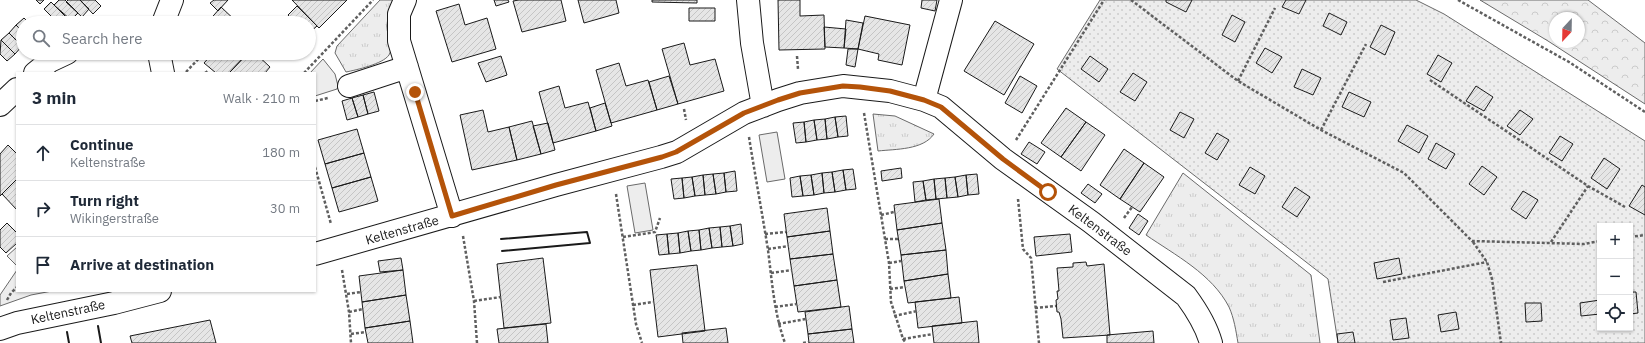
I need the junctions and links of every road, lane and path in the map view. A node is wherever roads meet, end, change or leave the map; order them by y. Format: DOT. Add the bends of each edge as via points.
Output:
graph roads {
  1 [pos="172,0"];
  2 [pos="374,0"];
  3 [pos="405,0"];
  4 [pos="748,0"];
  5 [pos="951,0"];
  6 [pos="1104,0"];
  7 [pos="1131,0"];
  8 [pos="1458,0"];
  9 [pos="1275,8"];
  10 [pos="166,16"];
  11 [pos="1366,44"];
  12 [pos="52,60"];
  13 [pos="160,60"];
  14 [pos="197,60"];
  15 [pos="407,67"];
  16 [pos="36,72"];
  17 [pos="163,72"];
  18 [pos="186,72"];
  19 [pos="305,72"];
  20 [pos="1430,80"];
  21 [pos="1238,82"];
  22 [pos="349,86"];
  23 [pos="860,87"];
  24 [pos="16,90"];
  25 [pos="924,100"];
  26 [pos="0,106"];
  27 [pos="754,109"];
  28 [pos="1645,112"];
  29 [pos="1321,130"];
  30 [pos="1003,159"];
  31 [pos="316,171"];
  32 [pos="612,171"];
  33 [pos="1026,175"];
  34 [pos="1588,186"];
  35 [pos="1625,207"];
  36 [pos="894,212"];
  37 [pos="456,214"];
  38 [pos="881,215"];
  39 [pos="660,218"];
  40 [pos="786,232"];
  41 [pos="765,234"];
  42 [pos="1645,235"];
  43 [pos="623,237"];
  44 [pos="1633,237"];
  45 [pos="898,239"];
  46 [pos="886,240"];
  47 [pos="1472,241"];
  48 [pos="1597,242"];
  49 [pos="1551,243"];
  50 [pos="789,246"];
  51 [pos="337,248"];
  52 [pos="768,249"];
  53 [pos="316,254"];
  54 [pos="901,261"];
  55 [pos="1487,262"];
  56 [pos="889,263"];
  57 [pos="792,270"];
  58 [pos="771,273"];
  59 [pos="1382,282"];
  60 [pos="905,287"];
  61 [pos="890,289"];
  62 [pos="156,292"];
  63 [pos="361,292"];
  64 [pos="347,294"];
  65 [pos="501,297"];
  66 [pos="474,301"];
  67 [pos="654,302"];
  68 [pos="796,304"];
  69 [pos="633,305"];
  70 [pos="1056,306"];
  71 [pos="775,307"];
  72 [pos="1035,308"];
  73 [pos="363,309"];
  74 [pos="917,311"];
  75 [pos="349,312"];
  76 [pos="894,316"];
  77 [pos="806,319"];
  78 [pos="778,324"];
  79 [pos="0,330"];
  80 [pos="366,332"];
  81 [pos="351,334"];
  82 [pos="933,334"];
  83 [pos="903,339"];
  84 [pos="809,342"];
  85 [pos="351,343"];
  86 [pos="477,343"];
  87 [pos="642,343"];
  88 [pos="785,343"];
  89 [pos="803,343"];
  90 [pos="906,343"];
  91 [pos="1039,343"];
  92 [pos="1211,343"];
  93 [pos="1501,343"];
  1 -- 10 [label="street"];
  2 -- 19 [label="path"];
  3 -- 15 [label="street" via="399,14 399,25 400,41"];
  4 -- 27 [label="street"];
  5 -- 25 [label="street"];
  6 -- 30 [label="path"];
  7 -- 21 [label="path"];
  8 -- 28 [label="path" via="1569,62"];
  9 -- 21 [label="path"];
  11 -- 29 [label="path"];
  12 -- 16 [label="street"];
  13 -- 17 [label="street"];
  14 -- 18 [label="path"];
  15 -- 22 [label="street"];
  15 -- 37 [label="street"];
  20 -- 34 [label="path"];
  21 -- 29 [label="path"];
  23 -- 25 [label="street, Keltenstraße" via="890,91"];
  23 -- 27 [label="street, Keltenstraße" via="843,86 807,92"];
  23 -- 38 [label="path"];
  24 -- 26 [label="street"];
  25 -- 30 [label="street, Keltenstraße" via="941,107"];
  27 -- 32 [label="street, Keltenstraße" via="676,152"];
  27 -- 41 [label="path"];
  29 -- 47 [label="path" via="1404,174"];
  30 -- 33 [label="street, Keltenstraße"];
  31 -- 51 [label="path"];
  32 -- 37 [label="street, Keltenstraße"];
  32 -- 43 [label="path"];
  33 -- 72 [label="path" via="1017,188 1022,249 1031,258"];
  33 -- 92 [label="street, Keltenstraße" via="1186,296 1198,312"];
  34 -- 35 [label="path"];
  34 -- 49 [label="path"];
  36 -- 38 [label="path"];
  37 -- 51 [label="street, Keltenstraße"];
  37 -- 66 [label="path"];
  38 -- 46 [label="path"];
  39 -- 43 [label="path" via="655,232"];
  40 -- 41 [label="path"];
  41 -- 52 [label="path"];
  42 -- 44 [label="path"];
  43 -- 69 [label="path"];
  45 -- 46 [label="path"];
  46 -- 56 [label="path"];
  47 -- 49 [label="path"];
  47 -- 55 [label="path"];
  48 -- 49 [label="path" via="1584,244"];
  50 -- 52 [label="path"];
  51 -- 53 [label="street, Keltenstraße"];
  51 -- 64 [label="path"];
  52 -- 58 [label="path"];
  54 -- 56 [label="path"];
  55 -- 59 [label="path"];
  55 -- 93 [label="path"];
  56 -- 61 [label="path"];
  57 -- 58 [label="path"];
  58 -- 71 [label="path"];
  60 -- 61 [label="path"];
  61 -- 76 [label="path"];
  62 -- 79 [label="street, Keltenstraße" via="17,322"];
  63 -- 64 [label="path"];
  64 -- 75 [label="path"];
  65 -- 66 [label="path"];
  66 -- 86 [label="path"];
  67 -- 69 [label="path"];
  68 -- 71 [label="path"];
  69 -- 87 [label="path"];
  70 -- 72 [label="path"];
  71 -- 78 [label="path"];
  72 -- 91 [label="path"];
  73 -- 75 [label="path"];
  74 -- 76 [label="path"];
  75 -- 81 [label="path"];
  76 -- 83 [label="path"];
  77 -- 78 [label="path"];
  78 -- 88 [label="path"];
  80 -- 81 [label="path"];
  81 -- 85 [label="path"];
  82 -- 83 [label="path"];
  83 -- 90 [label="path"];
  84 -- 89 [label="path"];
}
